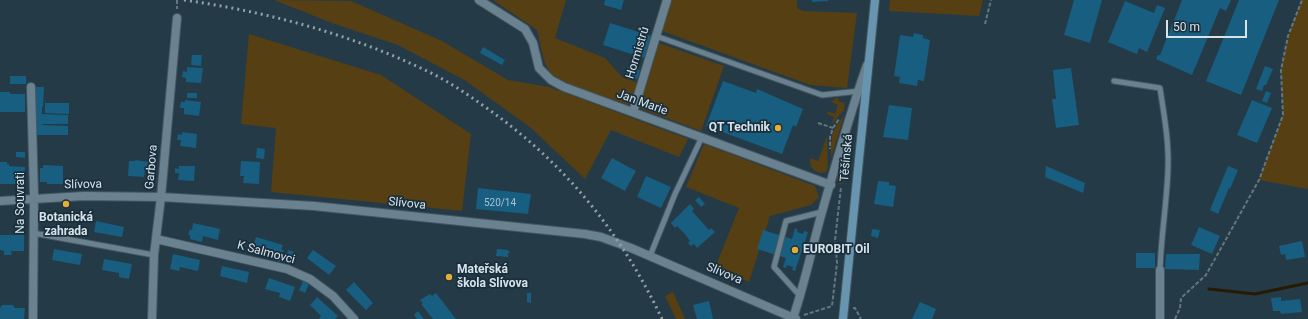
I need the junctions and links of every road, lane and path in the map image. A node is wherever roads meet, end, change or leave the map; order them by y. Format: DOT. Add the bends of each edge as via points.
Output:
graph roads {
  1 [pos="479,0"];
  2 [pos="667,0"];
  3 [pos="874,0"];
  4 [pos="991,0"];
  5 [pos="1302,0"];
  6 [pos="177,18"];
  7 [pos="985,24"];
  8 [pos="656,36"];
  9 [pos="1114,81"];
  10 [pos="31,87"];
  11 [pos="862,91"];
  12 [pos="633,112"];
  13 [pos="818,123"];
  14 [pos="702,138"];
  15 [pos="830,151"];
  16 [pos="833,175"];
  17 [pos="831,185"];
  18 [pos="161,197"];
  19 [pos="34,199"];
  20 [pos="0,201"];
  21 [pos="822,212"];
  22 [pos="33,233"];
  23 [pos="156,239"];
  24 [pos="154,255"];
  25 [pos="650,256"];
  26 [pos="1160,270"];
  27 [pos="801,297"];
  28 [pos="33,319"];
  29 [pos="152,319"];
  30 [pos="354,319"];
  31 [pos="795,319"];
  32 [pos="842,319"];
  33 [pos="1160,319"];
  34 [pos="1175,319"];
  1 -- 12 [label="street, Jan Marie" via="525,29 533,43 540,68 551,80"];
  2 -- 8 [label="street, Hormistrů"];
  3 -- 11 [label="main road, Těšínská"];
  4 -- 7 [label="path"];
  5 -- 34 [label="path" via="1288,36 1281,70 1283,115 1259,180 1206,275 1181,298"];
  6 -- 18 [label="street, Garbova"];
  8 -- 11 [label="lane" via="822,95"];
  8 -- 12 [label="street, Hormistrů"];
  9 -- 26 [label="lane" via="1160,88 1168,143"];
  10 -- 19 [label="street, Na Souvrati"];
  11 -- 16 [label="street"];
  11 -- 32 [label="main road, Těšínská"];
  12 -- 14 [label="street, Jan Marie"];
  13 -- 15 [label="path" via="833,128"];
  14 -- 17 [label="street, Jan Marie"];
  14 -- 25 [label="lane" via="675,194"];
  16 -- 17 [label="street"];
  16 -- 31 [label="path" via="841,187 835,240 838,263 832,306"];
  17 -- 21 [label="street"];
  18 -- 19 [label="street, Slívova" via="84,196"];
  18 -- 23 [label="street, Garbova"];
  18 -- 25 [label="street, Slívova" via="314,206 585,234"];
  19 -- 20 [label="street, Slívova"];
  19 -- 22 [label="street, Na Souvrati"];
  21 -- 27 [label="street"];
  21 -- 27 [label="lane" via="786,221 774,267"];
  22 -- 24 [label="lane"];
  22 -- 28 [label="street, Na Souvrati"];
  23 -- 24 [label="street, Garbova"];
  23 -- 30 [label="street, K Salmovci" via="287,269 310,279 333,296"];
  24 -- 29 [label="street, Garbova"];
  25 -- 31 [label="street, Slívova"];
  26 -- 33 [label="street"];
  27 -- 31 [label="street"];
}
